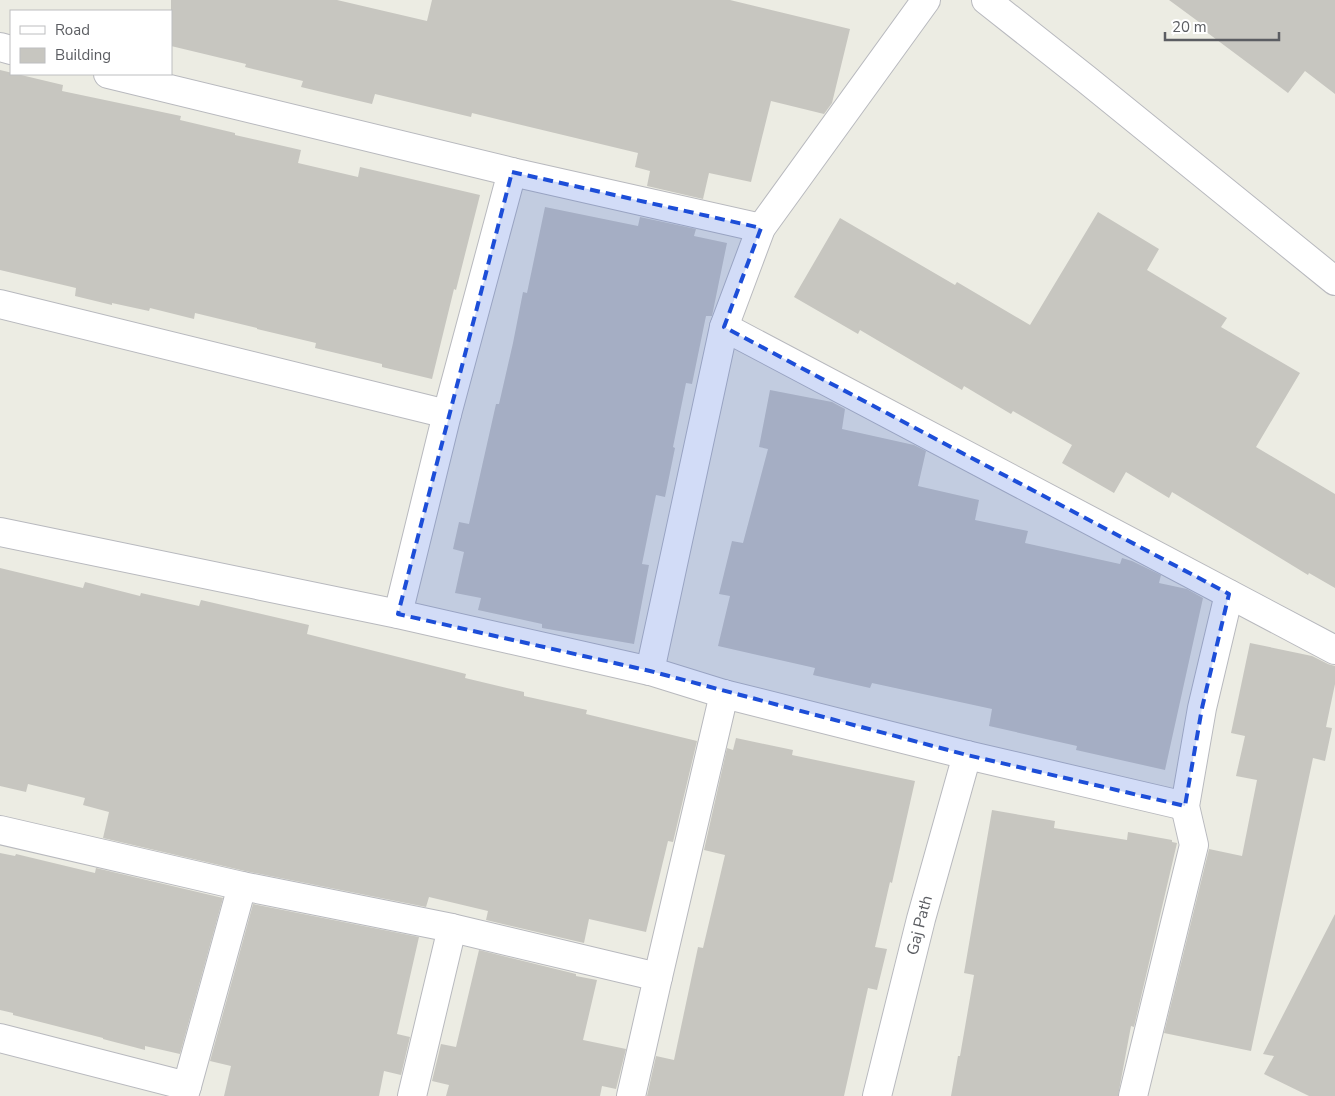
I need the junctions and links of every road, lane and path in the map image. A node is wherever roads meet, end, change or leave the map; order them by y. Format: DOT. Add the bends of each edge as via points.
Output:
graph roads {
  1 [pos="986,0"];
  2 [pos="921,1"];
  3 [pos="112,75"];
  4 [pos="512,172"];
  5 [pos="762,228"];
  6 [pos="1335,281"];
  7 [pos="0,304"];
  8 [pos="724,327"];
  9 [pos="447,414"];
  10 [pos="0,532"];
  11 [pos="1228,594"];
  12 [pos="398,614"];
  13 [pos="1335,650"];
  14 [pos="650,671"];
  15 [pos="724,694"];
  16 [pos="967,755"];
  17 [pos="1185,806"];
  18 [pos="0,830"];
  19 [pos="242,886"];
  20 [pos="452,928"];
  21 [pos="658,977"];
  22 [pos="0,1038"];
  23 [pos="185,1091"];
  24 [pos="412,1096"];
  25 [pos="631,1096"];
  26 [pos="877,1096"];
  27 [pos="1133,1096"];
  1 -- 6 [label="street"];
  2 -- 5 [label="street"];
  3 -- 4 [label="street"];
  4 -- 5 [label="street"];
  4 -- 9 [label="street"];
  5 -- 8 [label="street"];
  7 -- 9 [label="street"];
  8 -- 11 [label="street"];
  8 -- 14 [label="street"];
  9 -- 12 [label="street"];
  10 -- 12 [label="street"];
  11 -- 13 [label="street"];
  11 -- 17 [label="street" via="1202,708"];
  12 -- 14 [label="street"];
  14 -- 15 [label="street"];
  15 -- 16 [label="street"];
  15 -- 21 [label="street"];
  16 -- 17 [label="street"];
  16 -- 26 [label="street, Gaj Path" via="921,919"];
  17 -- 27 [label="street" via="1194,845"];
  18 -- 19 [label="street"];
  19 -- 20 [label="street"];
  19 -- 23 [label="street"];
  20 -- 21 [label="street"];
  20 -- 24 [label="street"];
  21 -- 25 [label="street"];
  22 -- 23 [label="street"];
}
